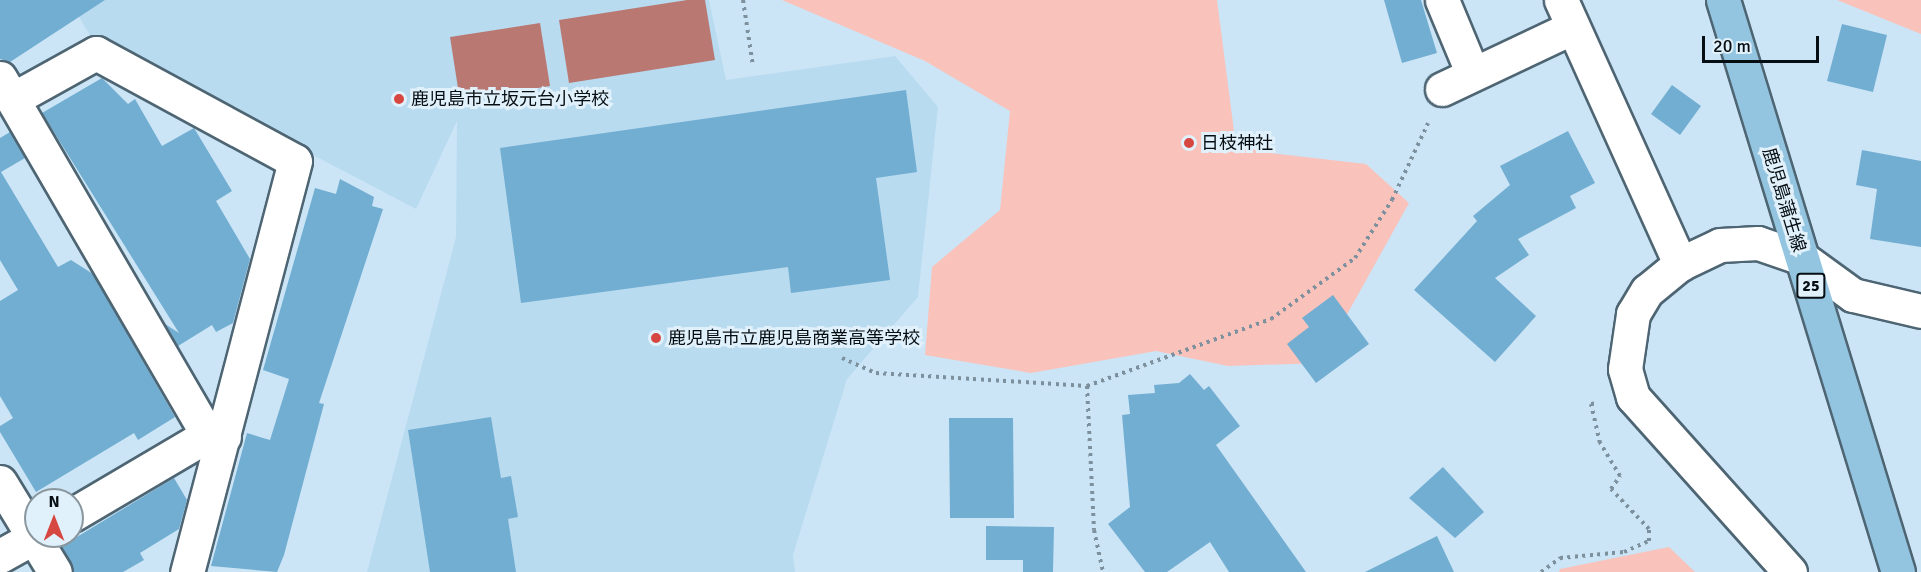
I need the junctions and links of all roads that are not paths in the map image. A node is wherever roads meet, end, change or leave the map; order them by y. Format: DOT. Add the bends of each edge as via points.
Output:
graph roads {
  1 [pos="1442,0"];
  2 [pos="1723,0"];
  3 [pos="1566,14"];
  4 [pos="1472,72"];
  5 [pos="7,89"];
  6 [pos="1442,89"];
  7 [pos="1802,258"];
  8 [pos="1680,264"];
  9 [pos="1921,311"];
  10 [pos="216,436"];
  11 [pos="0,482"];
  12 [pos="84,508"];
  13 [pos="24,520"];
  14 [pos="24,543"];
  15 [pos="41,548"];
  16 [pos="0,556"];
  17 [pos="55,572"];
  18 [pos="187,572"];
  19 [pos="1790,572"];
  20 [pos="1898,572"];
  1 -- 4 [label="street"];
  2 -- 7 [label="main road, 鹿児島蒲生線 / 25"];
  3 -- 4 [label="street"];
  3 -- 8 [label="street"];
  4 -- 6 [label="street"];
  5 -- 10 [label="street"];
  5 -- 10 [label="street" via="96,52 295,161"];
  7 -- 8 [label="street" via="1758,243 1720,245"];
  7 -- 9 [label="street" via="1853,295"];
  7 -- 20 [label="main road, 鹿児島蒲生線 / 25"];
  8 -- 19 [label="street" via="1647,291 1633,314 1625,369 1633,397"];
  10 -- 12 [label="street"];
  10 -- 18 [label="street"];
  11 -- 13 [label="street"];
  14 -- 16 [label="street"];
  15 -- 17 [label="street"];
}
